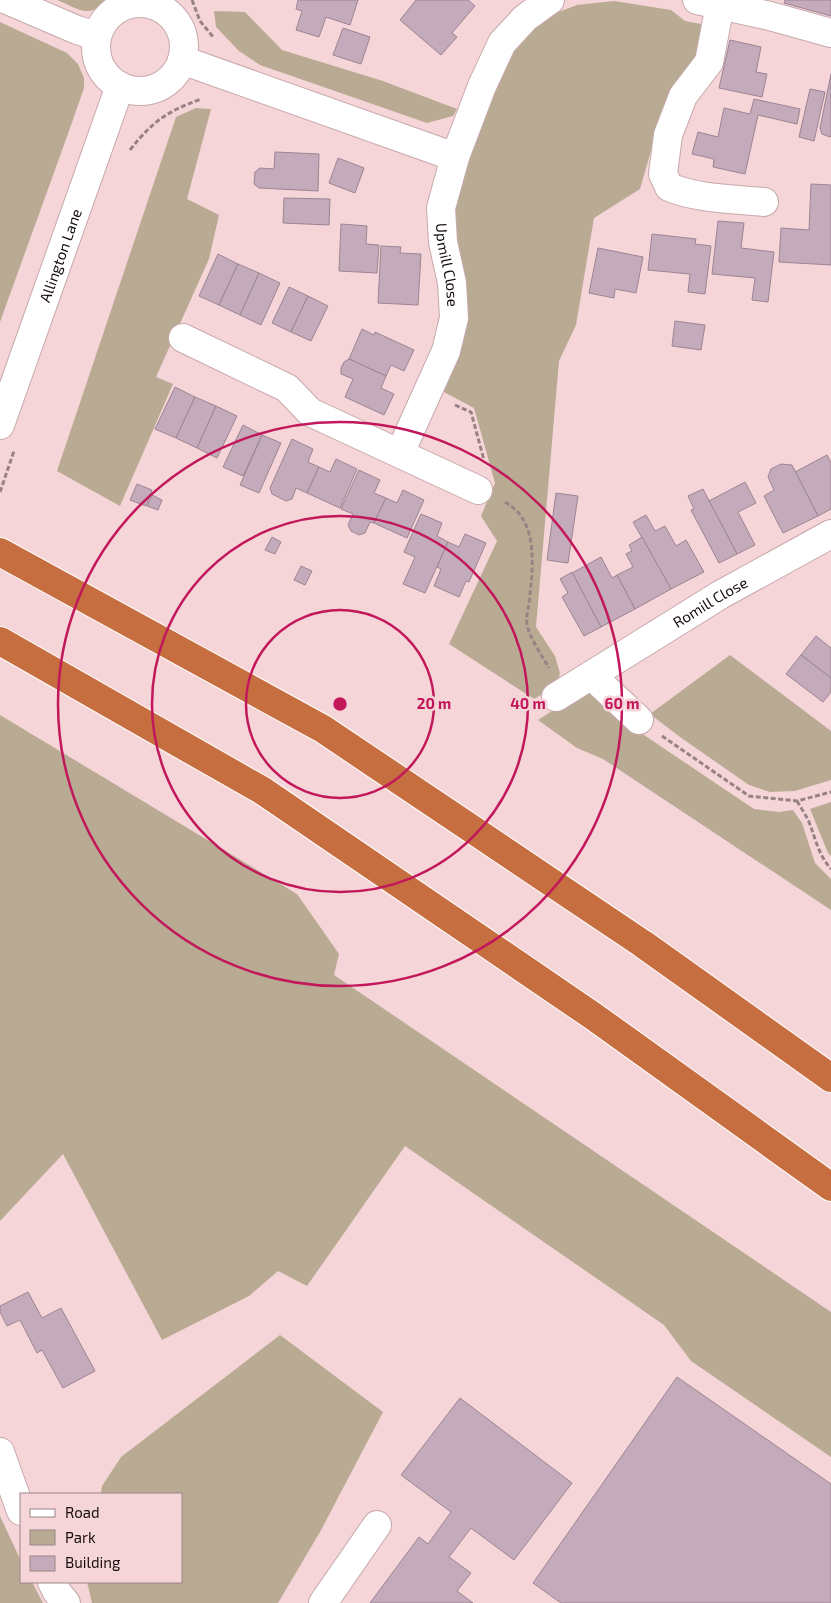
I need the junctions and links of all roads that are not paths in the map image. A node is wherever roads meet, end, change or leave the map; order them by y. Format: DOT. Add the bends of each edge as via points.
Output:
graph roads {
  1 [pos="8,0"];
  2 [pos="550,0"];
  3 [pos="709,2"];
  4 [pos="155,3"];
  5 [pos="771,8"];
  6 [pos="831,33"];
  7 [pos="97,36"];
  8 [pos="182,60"];
  9 [pos="120,86"];
  10 [pos="455,157"];
  11 [pos="764,202"];
  12 [pos="183,338"];
  13 [pos="0,425"];
  14 [pos="400,453"];
  15 [pos="481,491"];
  16 [pos="831,534"];
  17 [pos="0,552"];
  18 [pos="0,641"];
  19 [pos="591,675"];
  20 [pos="559,695"];
  21 [pos="639,720"];
  22 [pos="831,1078"];
  23 [pos="831,1186"];
  24 [pos="0,1452"];
  25 [pos="20,1508"];
  26 [pos="377,1525"];
  27 [pos="52,1583"];
  28 [pos="66,1603"];
  29 [pos="324,1603"];
  1 -- 7 [label="street"];
  2 -- 10 [label="street, Upmill Close" via="525,18 502,43"];
  3 -- 5 [label="street"];
  3 -- 11 [label="street" via="709,62 683,96 668,135 664,174 669,187 678,191"];
  4 -- 7 [label="street" via="126,5 113,12 103,22"];
  4 -- 8 [label="street" via="176,22 182,34"];
  5 -- 6 [label="street"];
  7 -- 9 [label="street" via="95,51 99,65 108,78"];
  8 -- 9 [label="street" via="174,74 150,90 134,91"];
  8 -- 10 [label="street"];
  9 -- 13 [label="street, Allington Lane"];
  10 -- 14 [label="street, Upmill Close" via="441,208 454,318 446,352"];
  12 -- 14 [label="street" via="287,388 310,412"];
  14 -- 15 [label="street"];
  16 -- 19 [label="street, Romill Close" via="720,595"];
  17 -- 22 [label="highway" via="323,729 643,944"];
  18 -- 23 [label="highway" via="263,791 593,1016"];
  19 -- 20 [label="street, Romill Close"];
  19 -- 21 [label="street"];
  24 -- 25 [label="street"];
  26 -- 29 [label="street"];
  27 -- 28 [label="street"];
}
